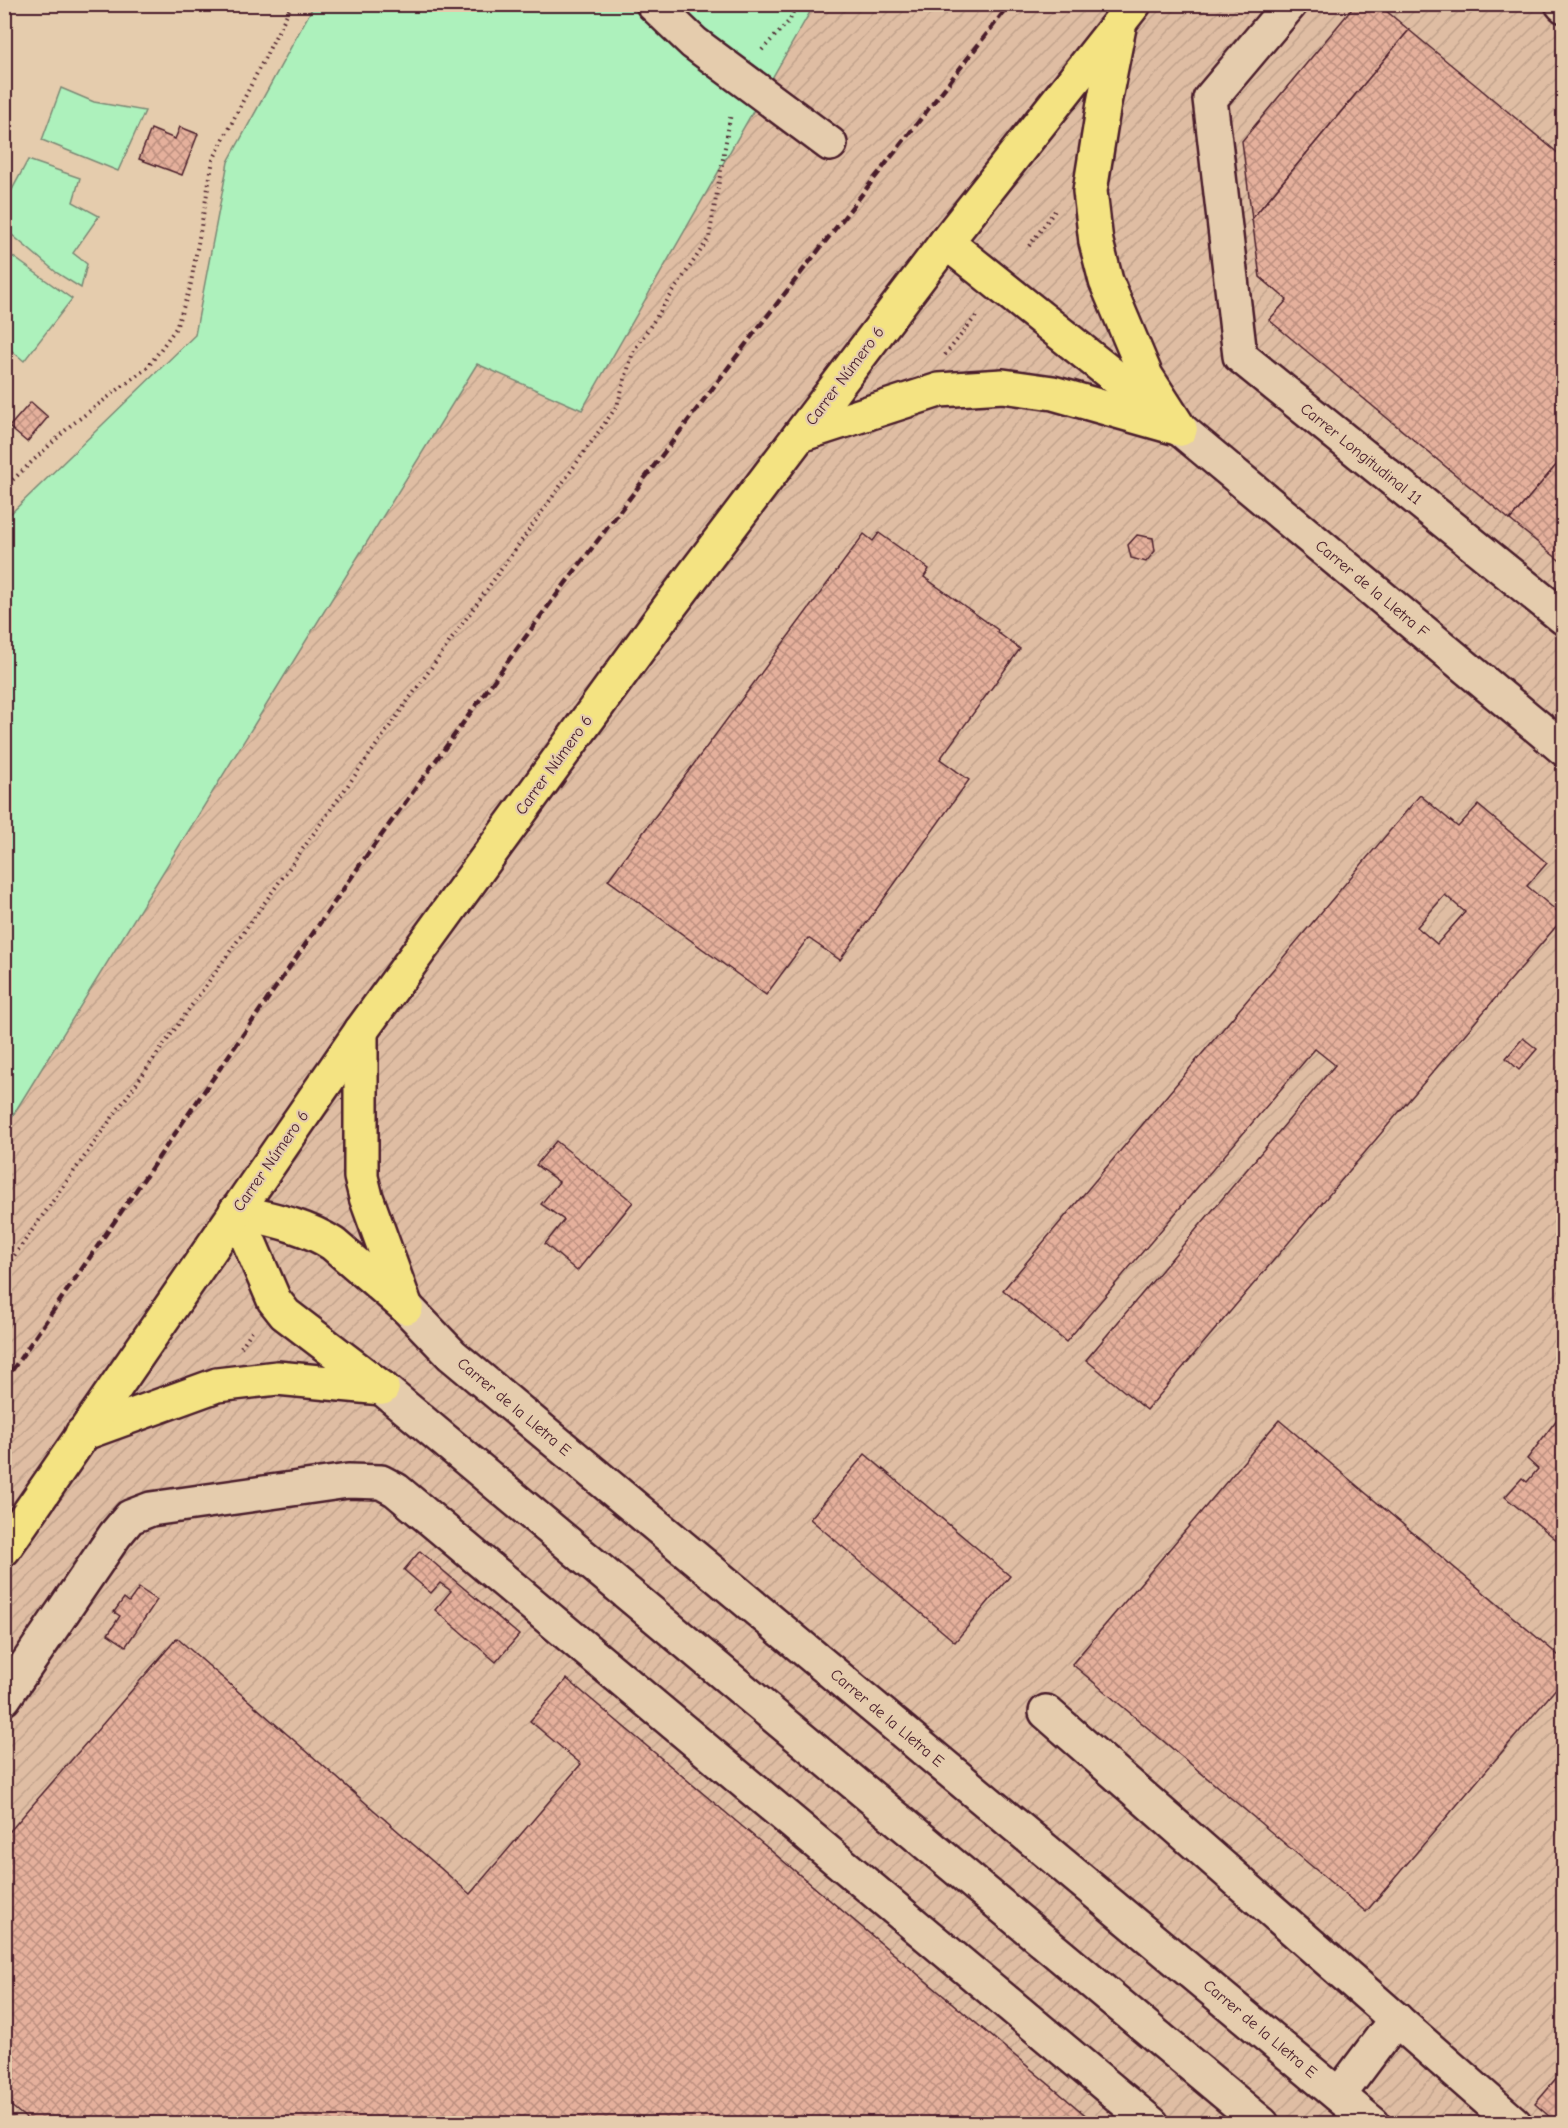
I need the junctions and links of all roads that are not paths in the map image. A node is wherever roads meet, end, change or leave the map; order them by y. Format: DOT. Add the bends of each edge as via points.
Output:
graph roads {
  1 [pos="653,4"];
  2 [pos="1290,4"];
  3 [pos="1127,14"];
  4 [pos="830,144"];
  5 [pos="946,242"];
  6 [pos="1180,429"];
  7 [pos="800,435"];
  8 [pos="1563,618"];
  9 [pos="1563,749"];
  10 [pos="361,1031"];
  11 [pos="236,1211"];
  12 [pos="406,1307"];
  13 [pos="382,1388"];
  14 [pos="82,1434"];
  15 [pos="4,1549"];
  16 [pos="4,1698"];
  17 [pos="1046,1713"];
  18 [pos="1396,2019"];
  19 [pos="1339,2095"];
  20 [pos="1152,2124"];
  21 [pos="1262,2124"];
  22 [pos="1373,2124"];
  23 [pos="1515,2124"];
  1 -- 4 [label="street" via="694,43"];
  2 -- 8 [label="street, Carrer Longitudinal 11" via="1210,99 1240,356"];
  3 -- 5 [label="main road, Carrer Número 6"];
  3 -- 6 [label="main road" via="1104,103 1090,191 1096,242 1106,281 1146,376"];
  5 -- 6 [label="main road"];
  5 -- 7 [label="main road, Carrer Número 6"];
  6 -- 7 [label="main road" via="1053,393 1003,386 939,390"];
  6 -- 9 [label="street, Carrer de la Lletra F"];
  7 -- 10 [label="main road, Carrer Número 6" via="670,606"];
  10 -- 11 [label="main road, Carrer Número 6"];
  10 -- 12 [label="main road" via="361,1177"];
  11 -- 12 [label="main road" via="320,1235"];
  11 -- 13 [label="main road" via="274,1300 285,1314"];
  11 -- 14 [label="main road, Carrer Número 6"];
  12 -- 19 [label="street, Carrer de la Lletra E" via="452,1355"];
  13 -- 14 [label="main road" via="277,1378 217,1385"];
  13 -- 21 [label="street"];
  14 -- 15 [label="main road, Carrer Número 6"];
  16 -- 20 [label="street" via="130,1517 151,1509 348,1481 381,1482 396,1490"];
  17 -- 18 [label="street"];
  18 -- 19 [label="street"];
  18 -- 23 [label="street"];
  19 -- 22 [label="street, Carrer de la Lletra E"];
}
